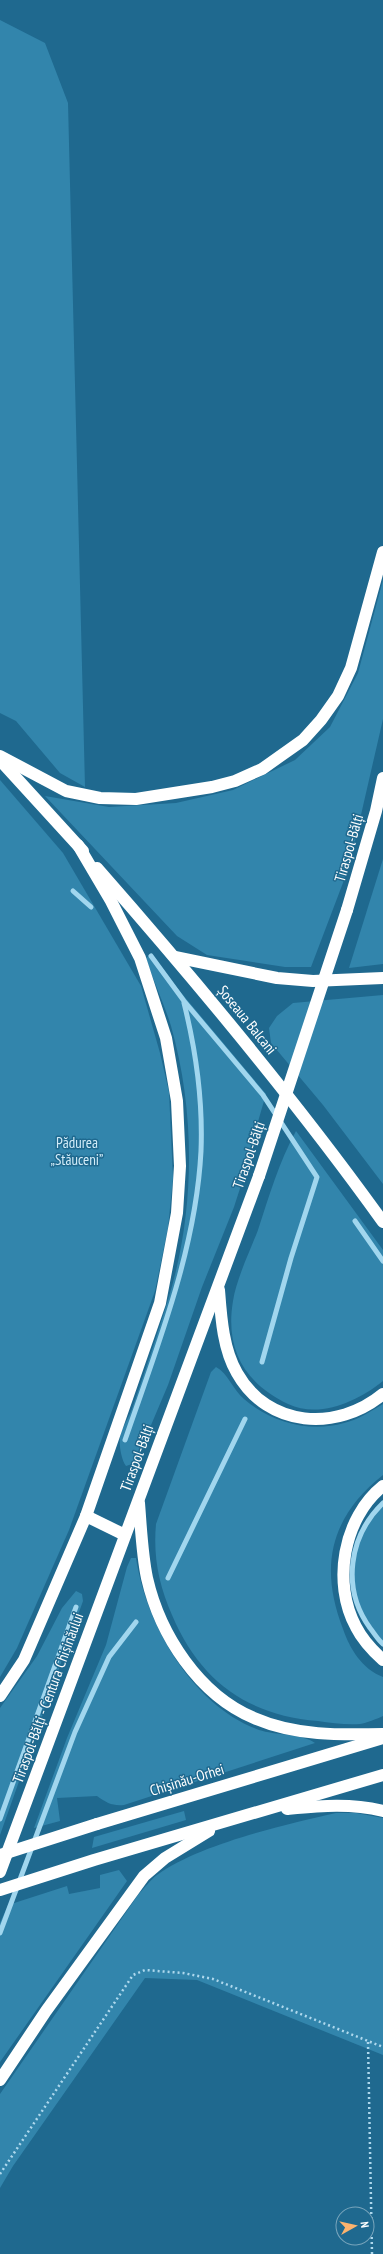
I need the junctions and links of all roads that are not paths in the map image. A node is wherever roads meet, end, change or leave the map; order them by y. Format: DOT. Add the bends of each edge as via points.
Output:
graph roads {
  1 [pos="383,552"];
  2 [pos="0,756"];
  3 [pos="0,760"];
  4 [pos="383,778"];
  5 [pos="78,845"];
  6 [pos="175,957"];
  7 [pos="383,978"];
  8 [pos="383,1222"];
  9 [pos="219,1285"];
  10 [pos="383,1394"];
  11 [pos="383,1486"];
  12 [pos="139,1499"];
  13 [pos="86,1516"];
  14 [pos="126,1535"];
  15 [pos="383,1660"];
  16 [pos="0,1696"];
  17 [pos="383,1734"];
  18 [pos="383,1738"];
  19 [pos="383,1775"];
  20 [pos="383,1811"];
  21 [pos="260,1812"];
  22 [pos="222,1823"];
  23 [pos="0,1855"];
  24 [pos="0,1872"];
  25 [pos="0,1890"];
  26 [pos="0,2080"];
  1 -- 2 [label="highway" via="351,668 338,696 303,740 262,769 235,781 212,787 136,799 100,798 66,790"];
  3 -- 5 [label="highway"];
  4 -- 9 [label="highway, Tiraspol-Bălți, bridge" via="376,812 347,910 260,1176"];
  5 -- 6 [label="highway, Șoseaua Balcani"];
  5 -- 13 [label="highway" via="140,958 166,1038 177,1101 180,1166 177,1213 160,1303"];
  6 -- 7 [label="highway" via="277,978 312,981"];
  6 -- 8 [label="highway, Șoseaua Balcani" via="306,1118"];
  9 -- 10 [label="highway" via="223,1324 231,1360 243,1382 268,1406 298,1418 317,1419 348,1413"];
  9 -- 12 [label="highway, Tiraspol-Bălți"];
  11 -- 15 [label="highway" via="367,1502 350,1535 344,1591 356,1628"];
  12 -- 14 [label="highway, Tiraspol-Bălți"];
  12 -- 17 [label="highway" via="147,1578 156,1608 178,1650 213,1690 254,1718 283,1727 312,1733"];
  13 -- 14 [label="highway"];
  13 -- 16 [label="highway" via="24,1660"];
  14 -- 24 [label="highway, Tiraspol-Bălți - Centura Chișinăului"];
  18 -- 23 [label="highway, Chișinău-Orhei, bridge"];
  19 -- 21 [label="highway"];
  20 -- 21 [label="highway" via="362,1806 338,1805"];
  21 -- 22 [label="highway"];
  22 -- 25 [label="highway"];
  22 -- 26 [label="highway" via="165,1858 144,1876 46,2011"];
}
